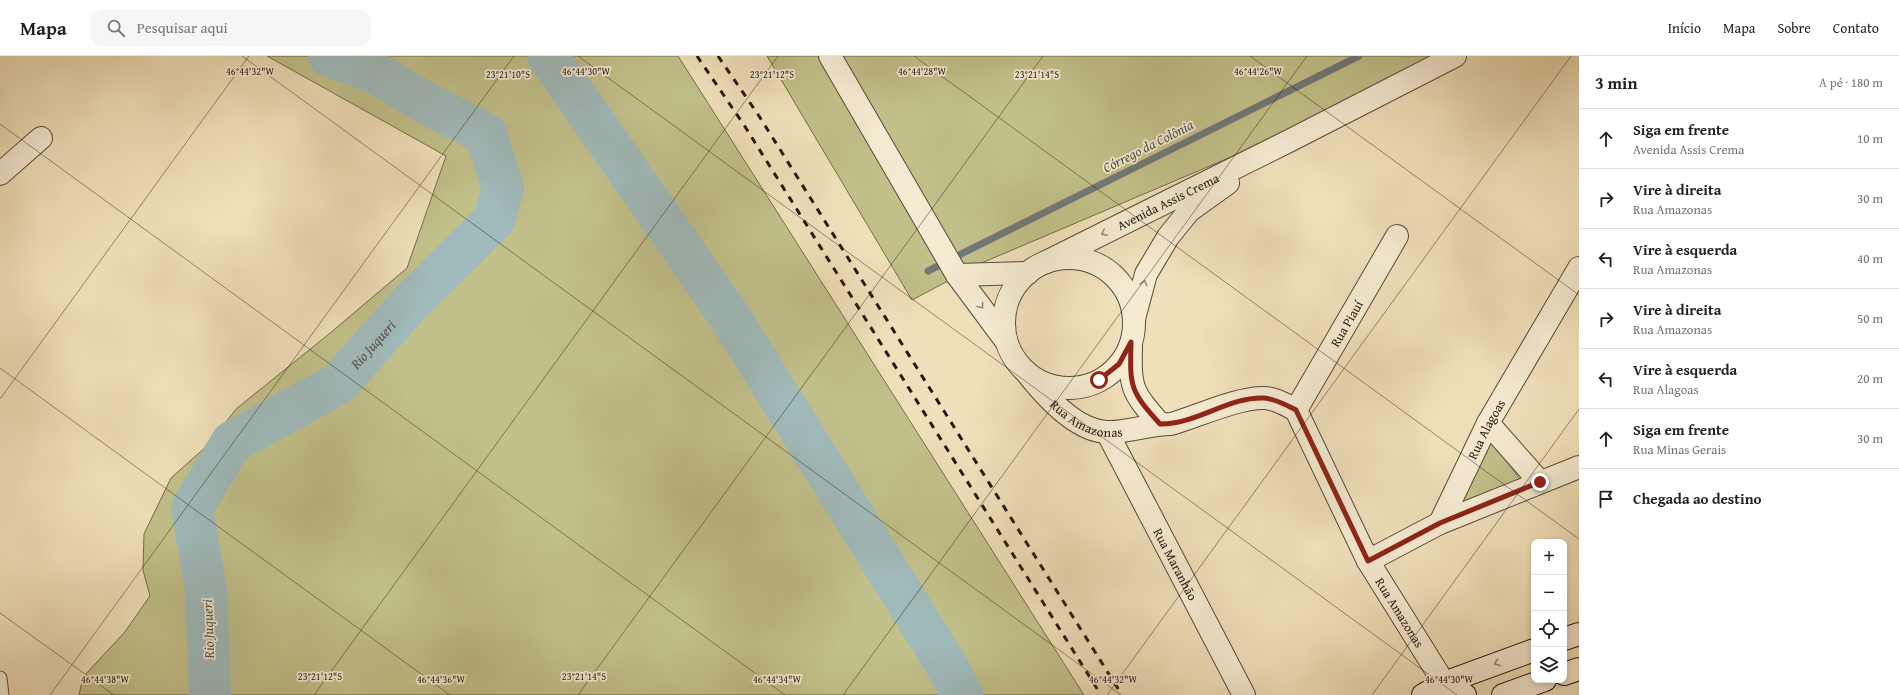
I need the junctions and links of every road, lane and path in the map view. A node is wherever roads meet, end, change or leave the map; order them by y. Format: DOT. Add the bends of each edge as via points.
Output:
graph roads {
  1 [pos="830,56"];
  2 [pos="1455,56"];
  3 [pos="41,138"];
  4 [pos="1290,141"];
  5 [pos="0,174"];
  6 [pos="1397,236"];
  7 [pos="1046,262"];
  8 [pos="1579,268"];
  9 [pos="1028,273"];
  10 [pos="957,275"];
  11 [pos="1134,320"];
  12 [pos="1006,341"];
  13 [pos="1131,342"];
  14 [pos="1027,373"];
  15 [pos="1296,410"];
  16 [pos="1160,424"];
  17 [pos="1488,424"];
  18 [pos="1107,432"];
  19 [pos="1579,466"];
  20 [pos="1540,482"];
  21 [pos="1440,523"];
  22 [pos="1368,561"];
  23 [pos="1579,634"];
  24 [pos="1567,638"];
  25 [pos="1531,651"];
  26 [pos="1579,669"];
  27 [pos="1567,673"];
  28 [pos="0,678"];
  29 [pos="1444,683"];
  30 [pos="1537,683"];
  31 [pos="2,695"];
  32 [pos="1244,695"];
  33 [pos="1423,695"];
  34 [pos="1465,695"];
  35 [pos="1503,695"];
  1 -- 10 [label="street"];
  2 -- 4 [label="street, Avenida Assis Crema"];
  3 -- 5 [label="street"];
  4 -- 7 [label="street, Avenida Assis Crema, one-way"];
  11 -- 4 [label="street, Avenida Assis Crema, one-way" via="1146,274 1168,237 1190,211"];
  6 -- 15 [label="street, Rua Piauí"];
  7 -- 9 [label="street, Avenida Assis Crema"];
  7 -- 11 [label="street, Avenida Assis Crema" via="1066,258 1087,260 1105,268 1120,282 1130,300"];
  8 -- 17 [label="street, Rua Alagoas"];
  9 -- 10 [label="street"];
  9 -- 12 [label="street, Avenida Assis Crema" via="1016,285 1007,302 1004,321"];
  10 -- 12 [label="street, one-way"];
  11 -- 13 [label="street, Avenida Assis Crema"];
  12 -- 14 [label="street, Avenida Assis Crema" via="1014,358"];
  13 -- 14 [label="street, Avenida Assis Crema" via="1119,364 1099,380 1075,388 1050,385"];
  13 -- 16 [label="street" via="1133,388 1140,402"];
  14 -- 18 [label="street, Rua Amazonas" via="1044,395 1069,416 1093,430"];
  15 -- 16 [label="street, Rua Amazonas" via="1278,401 1264,398 1247,400 1170,424"];
  15 -- 22 [label="street, Rua Amazonas"];
  16 -- 18 [label="street, Rua Amazonas"];
  17 -- 20 [label="street"];
  17 -- 21 [label="street, Rua Alagoas"];
  18 -- 32 [label="street, Rua Maranhão"];
  19 -- 20 [label="street"];
  20 -- 21 [label="street"];
  21 -- 22 [label="street"];
  22 -- 29 [label="street, Rua Amazonas"];
  23 -- 24 [label="street"];
  25 -- 29 [label="street, one-way"];
  26 -- 27 [label="street"];
  28 -- 31 [label="lane"];
  29 -- 33 [label="street"];
  29 -- 34 [label="street"];
  30 -- 35 [label="street"];
}
